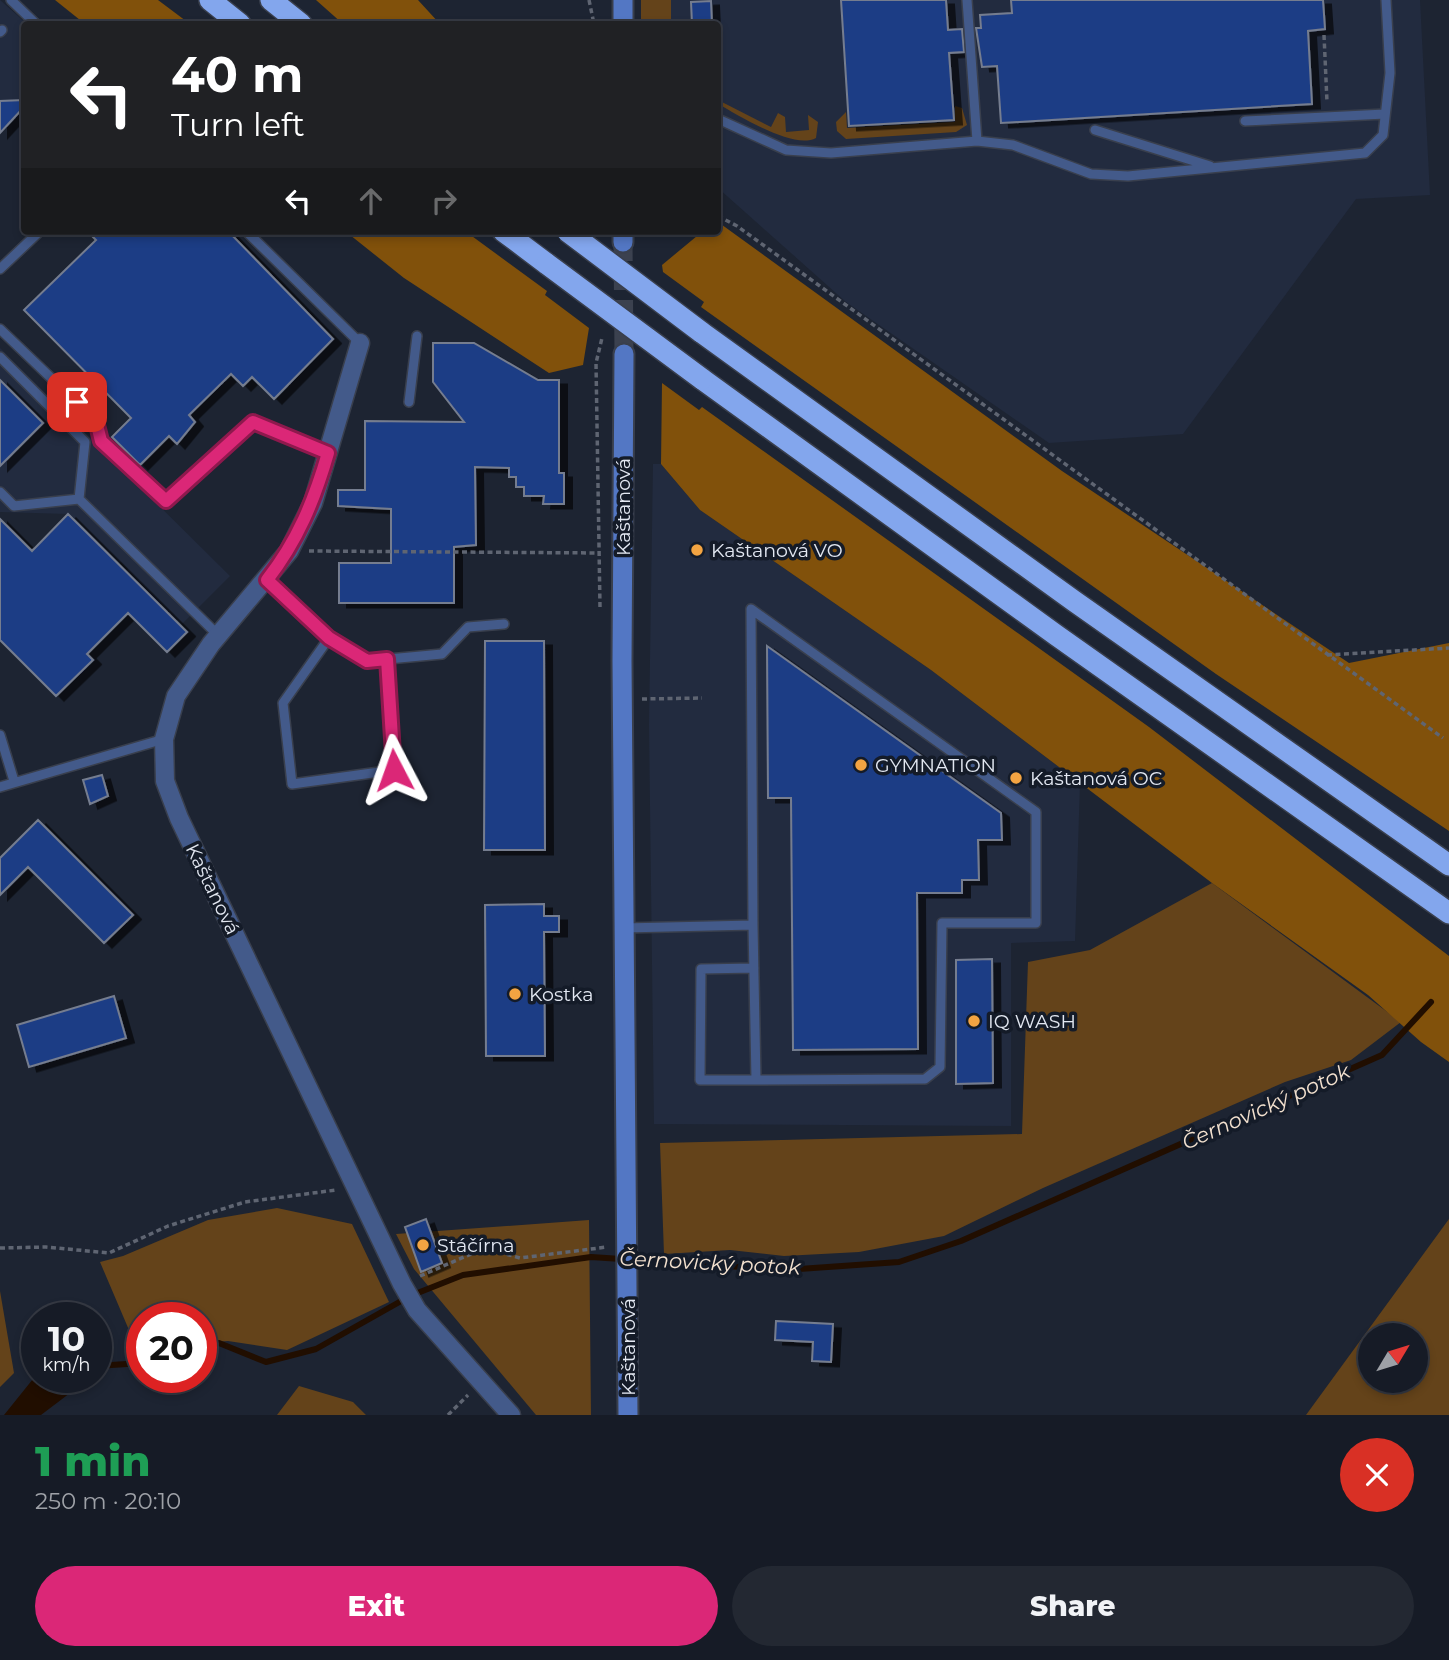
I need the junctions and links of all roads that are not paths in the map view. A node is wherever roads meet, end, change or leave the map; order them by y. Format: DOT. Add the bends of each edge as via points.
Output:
graph roads {
  1 [pos="11,0"];
  2 [pos="210,0"];
  3 [pos="271,0"];
  4 [pos="623,0"];
  5 [pos="967,0"];
  6 [pos="1386,0"];
  7 [pos="33,21"];
  8 [pos="236,21"];
  9 [pos="298,21"];
  10 [pos="623,21"];
  11 [pos="1385,114"];
  12 [pos="721,120"];
  13 [pos="1245,121"];
  14 [pos="1095,130"];
  15 [pos="977,141"];
  16 [pos="1216,168"];
  17 [pos="36,235"];
  18 [pos="250,235"];
  19 [pos="508,235"];
  20 [pos="572,235"];
  21 [pos="0,269"];
  22 [pos="0,329"];
  23 [pos="417,336"];
  24 [pos="360,343"];
  25 [pos="624,354"];
  26 [pos="0,357"];
  27 [pos="409,402"];
  28 [pos="328,453"];
  29 [pos="0,492"];
  30 [pos="79,499"];
  31 [pos="267,580"];
  32 [pos="503,624"];
  33 [pos="218,635"];
  34 [pos="329,638"];
  35 [pos="387,659"];
  36 [pos="0,735"];
  37 [pos="164,739"];
  38 [pos="14,780"];
  39 [pos="0,787"];
  40 [pos="1449,865"];
  41 [pos="1449,913"];
  42 [pos="753,925"];
  43 [pos="624,928"];
  44 [pos="754,968"];
  45 [pos="756,1080"];
  46 [pos="512,1415"];
  47 [pos="628,1415"];
  1 -- 7 [label="lane"];
  2 -- 8 [label="highway"];
  3 -- 9 [label="highway"];
  4 -- 10 [label="main road"];
  5 -- 15 [label="lane"];
  6 -- 11 [label="lane" via="1390,73"];
  11 -- 13 [label="lane"];
  11 -- 16 [label="lane" via="1383,135 1365,153"];
  12 -- 15 [label="lane" via="786,150 831,153"];
  14 -- 16 [label="lane"];
  15 -- 16 [label="lane" via="1013,145 1091,174 1128,176"];
  17 -- 21 [label="lane"];
  18 -- 24 [label="lane"];
  19 -- 41 [label="highway, bridge" via="1056,635"];
  20 -- 40 [label="highway, bridge" via="1062,593"];
  22 -- 28 [label="lane" via="96,421 101,441 166,501 253,422"];
  23 -- 27 [label="lane"];
  24 -- 28 [label="street, Kaštanová"];
  25 -- 43 [label="main road, Kaštanová"];
  26 -- 30 [label="lane" via="85,442"];
  28 -- 31 [label="street, Kaštanová" via="313,503 289,551"];
  29 -- 30 [label="lane" via="14,506"];
  30 -- 33 [label="lane"];
  31 -- 33 [label="street, Kaštanová"];
  31 -- 34 [label="lane"];
  32 -- 35 [label="lane" via="468,627 442,653"];
  33 -- 37 [label="street, Kaštanová" via="176,696"];
  34 -- 35 [label="lane" via="367,661"];
  34 -- 35 [label="lane" via="283,703 292,784 394,770"];
  36 -- 38 [label="lane"];
  37 -- 38 [label="lane"];
  37 -- 46 [label="street, Kaštanová" via="165,781 179,818 401,1284 417,1310"];
  38 -- 39 [label="lane"];
  42 -- 43 [label="lane"];
  42 -- 44 [label="lane"];
  42 -- 45 [label="lane" via="751,609 1036,812 1036,923 942,923 940,1067 925,1079"];
  43 -- 47 [label="main road, Kaštanová"];
  44 -- 45 [label="lane"];
  44 -- 45 [label="lane" via="701,969 700,1080"];
}
